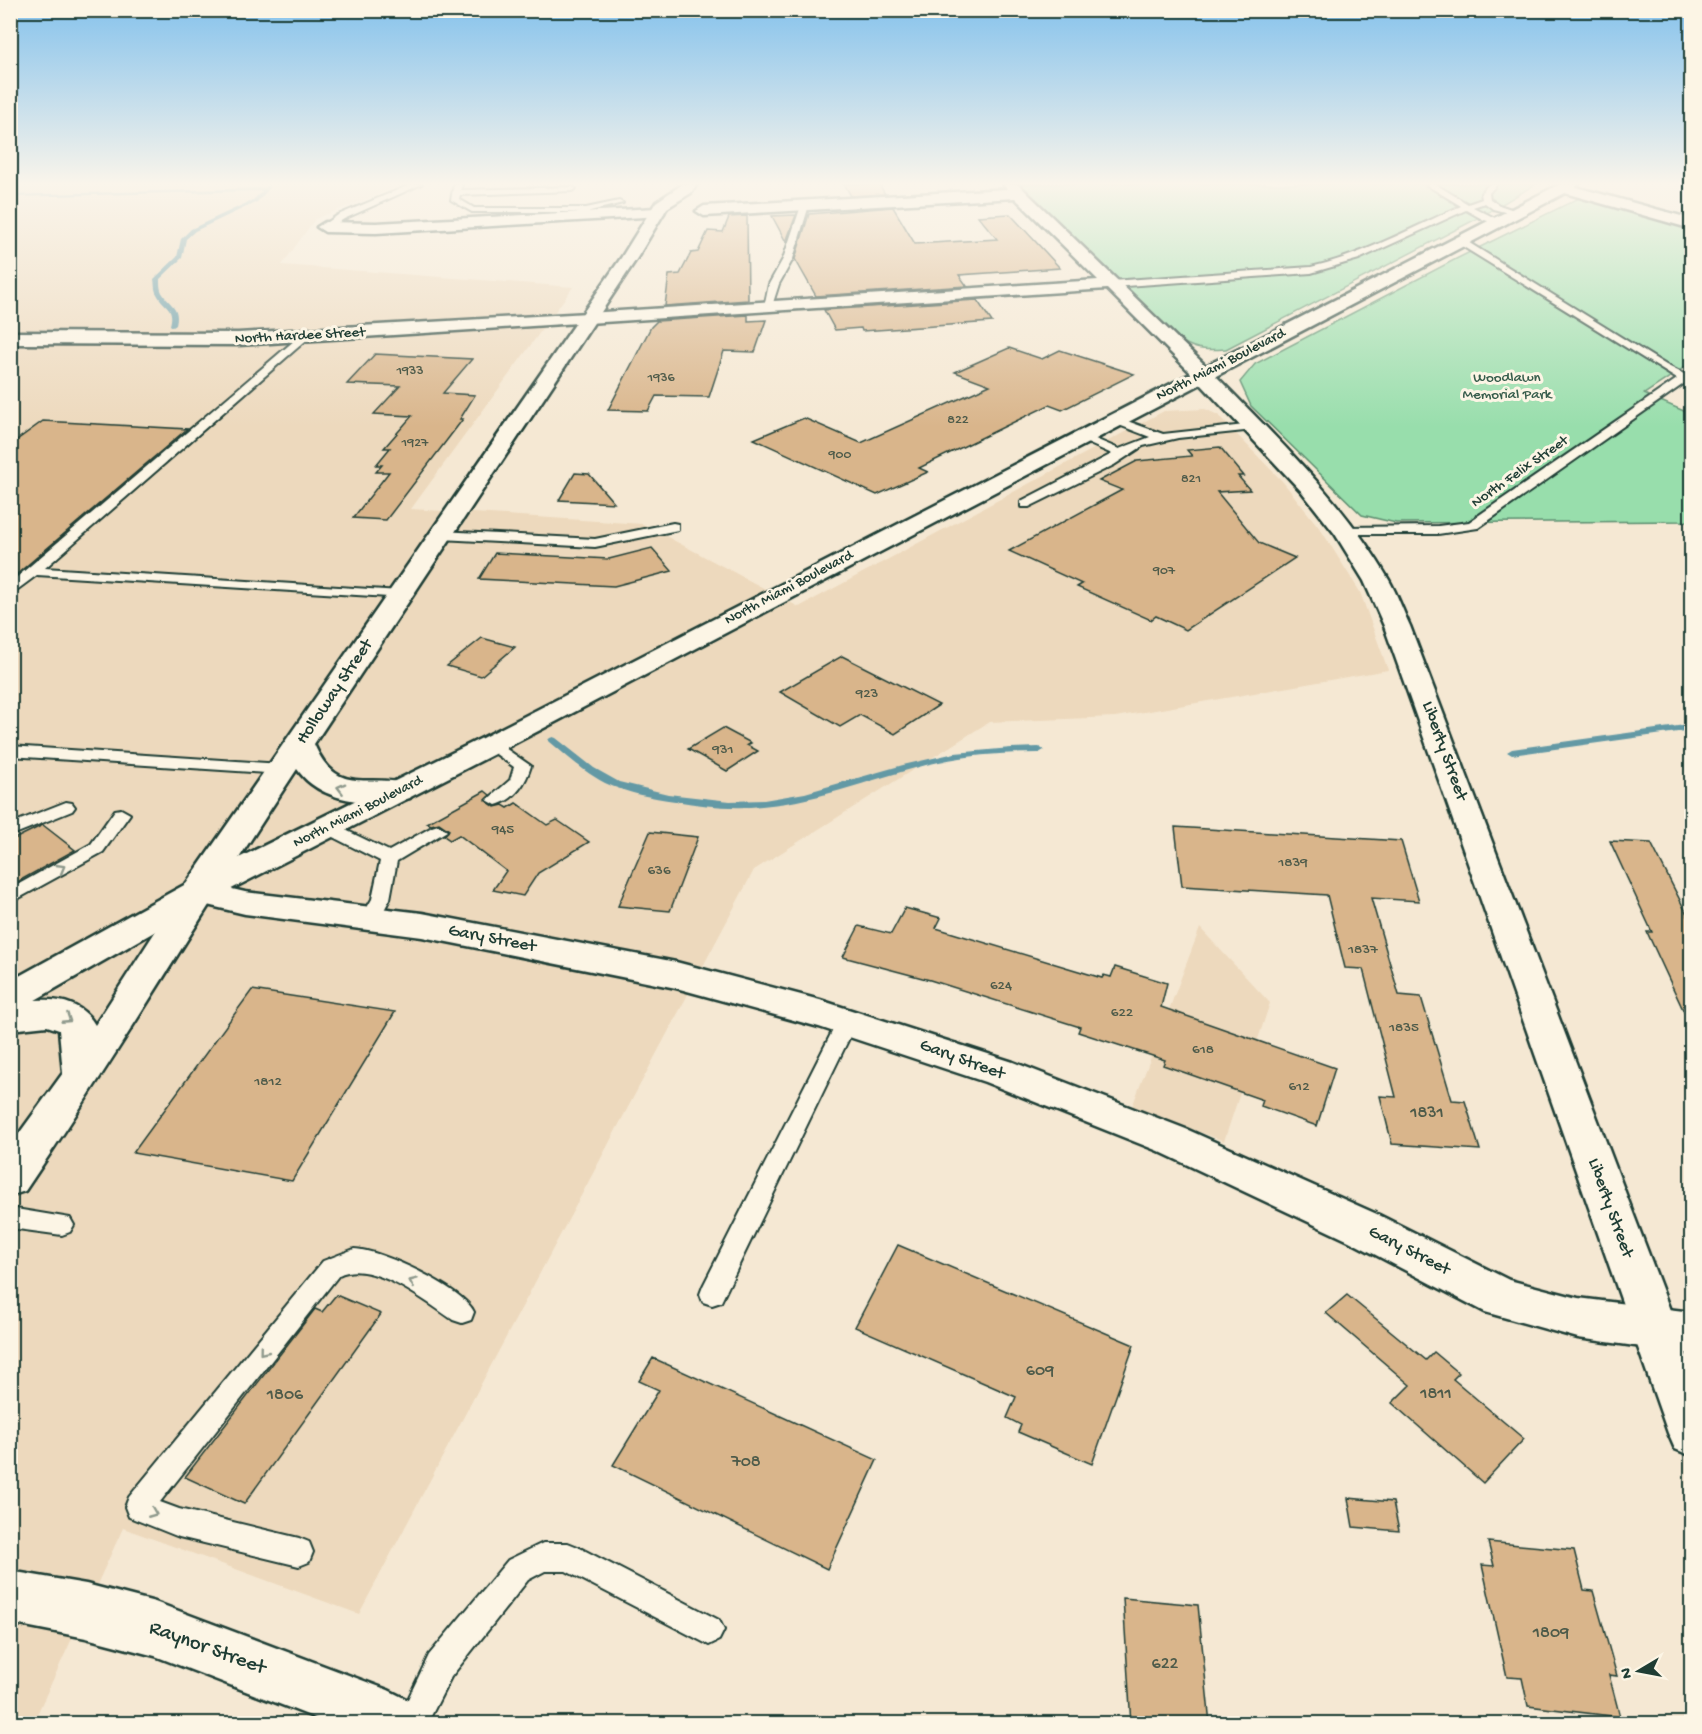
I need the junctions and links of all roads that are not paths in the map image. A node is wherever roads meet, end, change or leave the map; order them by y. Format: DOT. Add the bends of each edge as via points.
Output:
graph roads {
  1 [pos="620,265"];
  2 [pos="785,265"];
  3 [pos="1092,265"];
  4 [pos="1336,265"];
  5 [pos="1414,265"];
  6 [pos="1498,265"];
  7 [pos="1111,284"];
  8 [pos="767,306"];
  9 [pos="588,318"];
  10 [pos="306,336"];
  11 [pos="13,341"];
  12 [pos="1203,374"];
  13 [pos="1688,376"];
  14 [pos="1115,420"];
  15 [pos="1254,427"];
  16 [pos="1082,437"];
  17 [pos="1161,437"];
  18 [pos="1119,453"];
  19 [pos="1025,504"];
  20 [pos="674,527"];
  21 [pos="1345,531"];
  22 [pos="441,535"];
  23 [pos="35,571"];
  24 [pos="10,591"];
  25 [pos="400,595"];
  26 [pos="492,744"];
  27 [pos="10,751"];
  28 [pos="291,757"];
  29 [pos="399,791"];
  30 [pos="496,800"];
  31 [pos="66,807"];
  32 [pos="121,814"];
  33 [pos="329,828"];
  34 [pos="10,831"];
  35 [pos="438,831"];
  36 [pos="389,858"];
  37 [pos="198,892"];
  38 [pos="10,897"];
  39 [pos="370,918"];
  40 [pos="10,998"];
  41 [pos="10,1016"];
  42 [pos="847,1022"];
  43 [pos="83,1075"];
  44 [pos="10,1179"];
  45 [pos="10,1218"];
  46 [pos="62,1225"];
  47 [pos="712,1294"];
  48 [pos="462,1312"];
  49 [pos="1672,1331"];
  50 [pos="1692,1433"];
  51 [pos="299,1552"];
  52 [pos="10,1597"];
  53 [pos="709,1630"];
  54 [pos="396,1724"];
  55 [pos="411,1724"];
  1 -- 9 [label="street, Holloway Street"];
  2 -- 8 [label="lane"];
  3 -- 7 [label="street, Liberty Street"];
  4 -- 7 [label="lane"];
  5 -- 12 [label="street, North Miami Boulevard"];
  6 -- 13 [label="lane" via="1662,368"];
  7 -- 8 [label="street, North Hardee Street"];
  7 -- 12 [label="street, Liberty Street"];
  8 -- 9 [label="street, North Hardee Street"];
  9 -- 10 [label="street, North Hardee Street"];
  9 -- 22 [label="street, Holloway Street"];
  10 -- 11 [label="street, North Hardee Street"];
  10 -- 23 [label="lane"];
  12 -- 14 [label="street, North Miami Boulevard"];
  12 -- 15 [label="street, Liberty Street"];
  13 -- 21 [label="lane, North Felix Street" via="1473,525 1437,530"];
  14 -- 16 [label="street, North Miami Boulevard"];
  14 -- 17 [label="lane"];
  15 -- 17 [label="lane"];
  15 -- 21 [label="street, Liberty Street"];
  16 -- 18 [label="lane"];
  16 -- 26 [label="street, North Miami Boulevard"];
  17 -- 18 [label="lane"];
  18 -- 19 [label="lane" via="1110,462"];
  20 -- 22 [label="lane" via="595,543"];
  21 -- 49 [label="street, Liberty Street" via="1377,581 1397,626"];
  22 -- 25 [label="street, Holloway Street"];
  23 -- 24 [label="lane"];
  23 -- 25 [label="lane"];
  25 -- 28 [label="street, Holloway Street"];
  26 -- 29 [label="street, North Miami Boulevard"];
  26 -- 30 [label="lane" via="523,766 518,782"];
  27 -- 28 [label="lane"];
  29 -- 28 [label="street, one-way" via="334,787 312,772 305,762"];
  28 -- 37 [label="street, Holloway Street"];
  29 -- 33 [label="street, North Miami Boulevard"];
  31 -- 34 [label="lane"];
  38 -- 32 [label="lane, one-way" via="97,848"];
  33 -- 36 [label="lane"];
  33 -- 37 [label="street, North Miami Boulevard"];
  35 -- 36 [label="lane"];
  36 -- 39 [label="lane" via="381,899"];
  37 -- 39 [label="street, Gary Street" via="245,903"];
  37 -- 40 [label="street, North Miami Boulevard"];
  37 -- 43 [label="street, Holloway Street"];
  39 -- 42 [label="street, Gary Street" via="676,975"];
  41 -- 43 [label="street, one-way" via="48,1013 70,1019 78,1028"];
  42 -- 47 [label="lane"];
  42 -- 49 [label="street, Gary Street" via="999,1072 1172,1140 1364,1228 1501,1298 1578,1318"];
  43 -- 44 [label="street, Holloway Street"];
  45 -- 46 [label="lane"];
  48 -- 51 [label="lane, one-way" via="425,1287 360,1259 339,1263 315,1286 139,1507 179,1523"];
  49 -- 50 [label="street, Liberty Street"];
  52 -- 54 [label="street, Raynor Street" via="155,1629 358,1705"];
  53 -- 55 [label="lane" via="568,1557 543,1557 518,1570 440,1666"];
}
